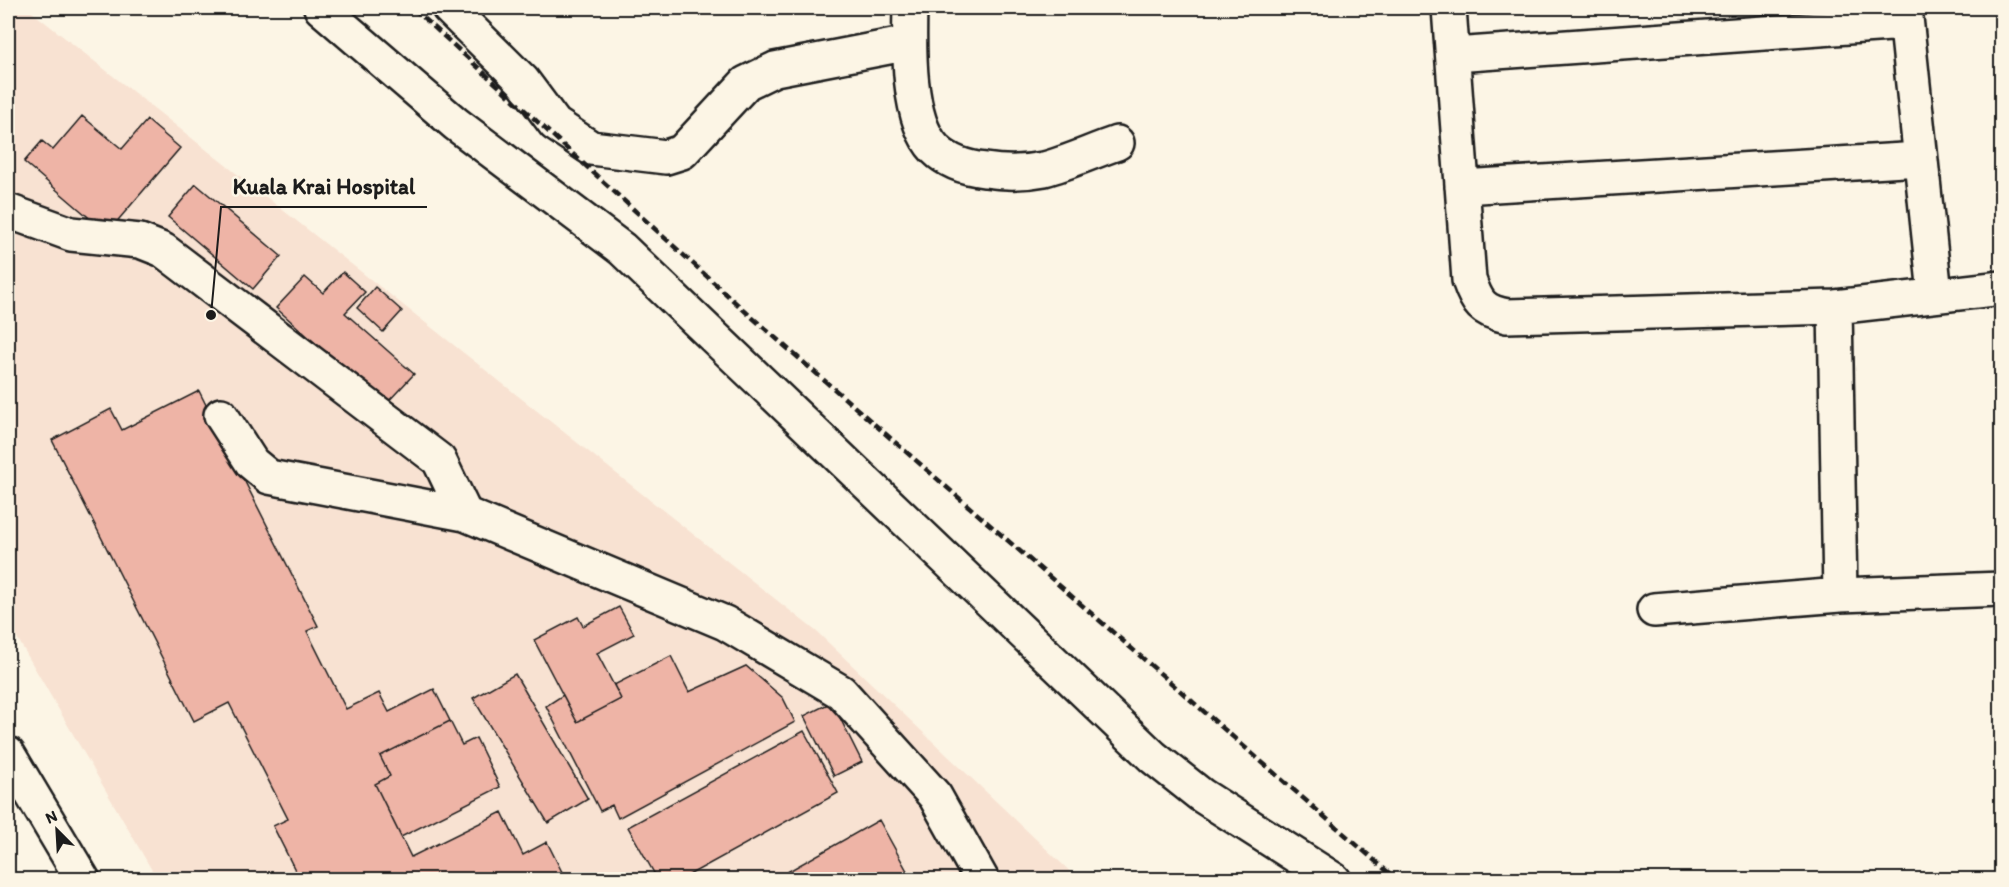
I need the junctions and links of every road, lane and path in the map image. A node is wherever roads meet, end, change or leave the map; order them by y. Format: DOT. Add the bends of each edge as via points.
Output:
graph roads {
  1 [pos="321,8"];
  2 [pos="449,8"];
  3 [pos="910,8"];
  4 [pos="1449,8"];
  5 [pos="1905,15"];
  6 [pos="909,43"];
  7 [pos="1454,55"];
  8 [pos="1117,143"];
  9 [pos="1920,159"];
  10 [pos="1462,187"];
  11 [pos="8,211"];
  12 [pos="2001,288"];
  13 [pos="1935,294"];
  14 [pos="1835,307"];
  15 [pos="221,415"];
  16 [pos="465,514"];
  17 [pos="2001,590"];
  18 [pos="1840,595"];
  19 [pos="1654,610"];
  20 [pos="8,754"];
  21 [pos="53,832"];
  22 [pos="59,879"];
  23 [pos="83,879"];
  24 [pos="982,879"];
  25 [pos="1334,879"];
  1 -- 25 [label="street" via="456,124 622,249 1153,757 1201,795"];
  2 -- 6 [label="street" via="522,81 555,124 591,148 666,157 682,152 746,83 775,69"];
  3 -- 6 [label="street"];
  4 -- 7 [label="street"];
  5 -- 7 [label="street"];
  5 -- 9 [label="street"];
  6 -- 8 [label="street" via="912,85 924,133 936,150 964,167 1006,173 1044,169"];
  7 -- 10 [label="street"];
  9 -- 10 [label="street"];
  9 -- 13 [label="street"];
  10 -- 14 [label="street" via="1469,280 1476,300 1490,313 1507,316"];
  11 -- 16 [label="street" via="71,234 140,241 163,250 439,460"];
  12 -- 13 [label="street"];
  13 -- 14 [label="street"];
  14 -- 18 [label="street"];
  15 -- 16 [label="street" via="252,463 269,477"];
  16 -- 24 [label="street" via="725,623 841,692 935,796"];
  17 -- 18 [label="street"];
  18 -- 19 [label="street"];
  20 -- 21 [label="street"];
  21 -- 22 [label="street"];
  21 -- 23 [label="street"];
}
